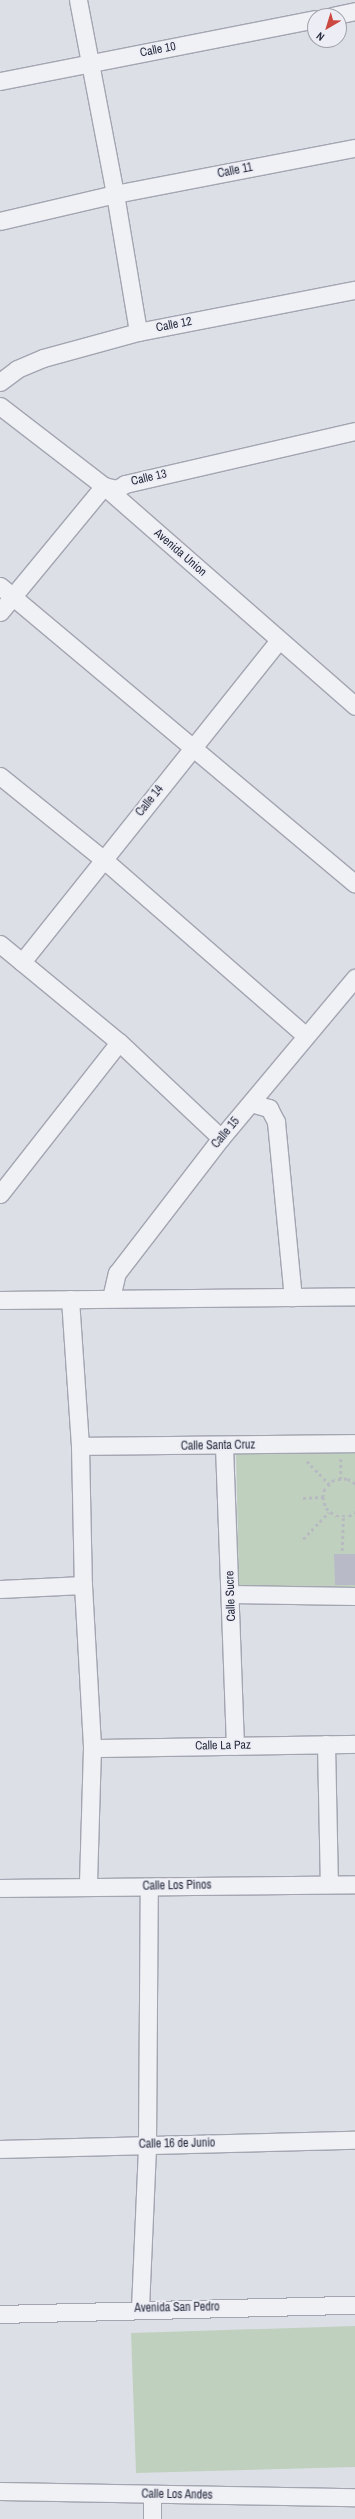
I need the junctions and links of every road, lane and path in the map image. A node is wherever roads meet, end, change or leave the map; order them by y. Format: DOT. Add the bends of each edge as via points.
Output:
graph roads {
  1 [pos="78,0"];
  2 [pos="307,21"];
  3 [pos="90,64"];
  4 [pos="0,81"];
  5 [pos="355,148"];
  6 [pos="115,194"];
  7 [pos="0,221"];
  8 [pos="355,290"];
  9 [pos="138,332"];
  10 [pos="0,382"];
  11 [pos="0,406"];
  12 [pos="355,431"];
  13 [pos="104,486"];
  14 [pos="6,592"];
  15 [pos="0,612"];
  16 [pos="279,640"];
  17 [pos="355,706"];
  18 [pos="192,748"];
  19 [pos="0,776"];
  20 [pos="103,859"];
  21 [pos="355,884"];
  22 [pos="0,944"];
  23 [pos="22,962"];
  24 [pos="355,978"];
  25 [pos="305,1035"];
  26 [pos="119,1042"];
  27 [pos="251,1103"];
  28 [pos="221,1138"];
  29 [pos="0,1194"];
  30 [pos="355,1296"];
  31 [pos="293,1297"];
  32 [pos="112,1298"];
  33 [pos="70,1299"];
  34 [pos="0,1300"];
  35 [pos="355,1443"];
  36 [pos="80,1446"];
  37 [pos="224,1446"];
  38 [pos="341,1456"];
  39 [pos="302,1457"];
  40 [pos="341,1479"];
  41 [pos="329,1484"];
  42 [pos="355,1484"];
  43 [pos="323,1497"];
  44 [pos="302,1498"];
  45 [pos="329,1512"];
  46 [pos="355,1512"];
  47 [pos="342,1517"];
  48 [pos="303,1539"];
  49 [pos="342,1551"];
  50 [pos="83,1585"];
  51 [pos="0,1589"];
  52 [pos="231,1594"];
  53 [pos="355,1596"];
  54 [pos="326,1744"];
  55 [pos="355,1744"];
  56 [pos="236,1746"];
  57 [pos="92,1748"];
  58 [pos="329,1884"];
  59 [pos="355,1884"];
  60 [pos="88,1886"];
  61 [pos="149,1887"];
  62 [pos="0,1888"];
  63 [pos="355,2140"];
  64 [pos="146,2145"];
  65 [pos="0,2149"];
  66 [pos="355,2304"];
  67 [pos="140,2308"];
  68 [pos="0,2314"];
  69 [pos="0,2492"];
  70 [pos="152,2494"];
  71 [pos="355,2497"];
  72 [pos="152,2519"];
  1 -- 3 [label="street"];
  2 -- 3 [label="street, Calle 10"];
  3 -- 4 [label="street, Calle 10"];
  3 -- 6 [label="street"];
  5 -- 6 [label="street, Calle 11"];
  6 -- 7 [label="street, Calle 11"];
  6 -- 9 [label="street"];
  8 -- 9 [label="street, Calle 12"];
  9 -- 10 [label="street, Calle 12" via="43,358 17,370"];
  11 -- 13 [label="street, Avenida Union"];
  12 -- 13 [label="street, Calle 13" via="125,484 117,488"];
  13 -- 14 [label="street"];
  13 -- 16 [label="street, Avenida Union"];
  14 -- 15 [label="street"];
  14 -- 18 [label="street"];
  16 -- 17 [label="street, Avenida Union"];
  16 -- 18 [label="street, Calle 14"];
  18 -- 20 [label="street, Calle 14"];
  18 -- 21 [label="street"];
  19 -- 20 [label="street"];
  20 -- 23 [label="street, Calle 14"];
  20 -- 25 [label="street"];
  22 -- 23 [label="street"];
  23 -- 26 [label="street"];
  24 -- 25 [label="street, Calle 15"];
  25 -- 27 [label="street, Calle 15"];
  26 -- 28 [label="street"];
  26 -- 29 [label="street"];
  27 -- 28 [label="street, Calle 15"];
  27 -- 31 [label="street" via="269,1108 276,1122"];
  28 -- 32 [label="street, Calle 15" via="117,1273"];
  30 -- 31 [label="street"];
  31 -- 32 [label="street"];
  32 -- 33 [label="street"];
  33 -- 34 [label="street"];
  33 -- 36 [label="street"];
  35 -- 37 [label="street, Calle Santa Cruz"];
  36 -- 37 [label="street, Calle Santa Cruz"];
  36 -- 50 [label="street"];
  37 -- 52 [label="street, Calle Sucre"];
  38 -- 40 [label="path"];
  39 -- 41 [label="path"];
  40 -- 41 [label="path"];
  40 -- 42 [label="path"];
  41 -- 43 [label="path"];
  43 -- 44 [label="path"];
  43 -- 45 [label="path"];
  45 -- 47 [label="path"];
  45 -- 48 [label="path"];
  46 -- 47 [label="path"];
  47 -- 49 [label="path"];
  50 -- 51 [label="street"];
  50 -- 57 [label="street"];
  52 -- 53 [label="street"];
  52 -- 56 [label="street, Calle Sucre"];
  54 -- 55 [label="street, Calle La Paz"];
  54 -- 56 [label="street, Calle La Paz"];
  54 -- 58 [label="street"];
  56 -- 57 [label="street, Calle La Paz"];
  57 -- 60 [label="street"];
  58 -- 59 [label="street, Calle Los Pinos"];
  58 -- 61 [label="street, Calle Los Pinos"];
  60 -- 61 [label="street, Calle Los Pinos"];
  60 -- 62 [label="street, Calle Los Pinos"];
  61 -- 64 [label="street"];
  63 -- 64 [label="street, Calle 16 de Junio"];
  64 -- 65 [label="street, Calle 16 de Junio"];
  64 -- 67 [label="street"];
  66 -- 67 [label="street, Avenida San Pedro"];
  67 -- 68 [label="street, Avenida San Pedro"];
  69 -- 70 [label="street, Calle Los Andes"];
  70 -- 71 [label="street, Calle Los Andes"];
  70 -- 72 [label="street"];
}
